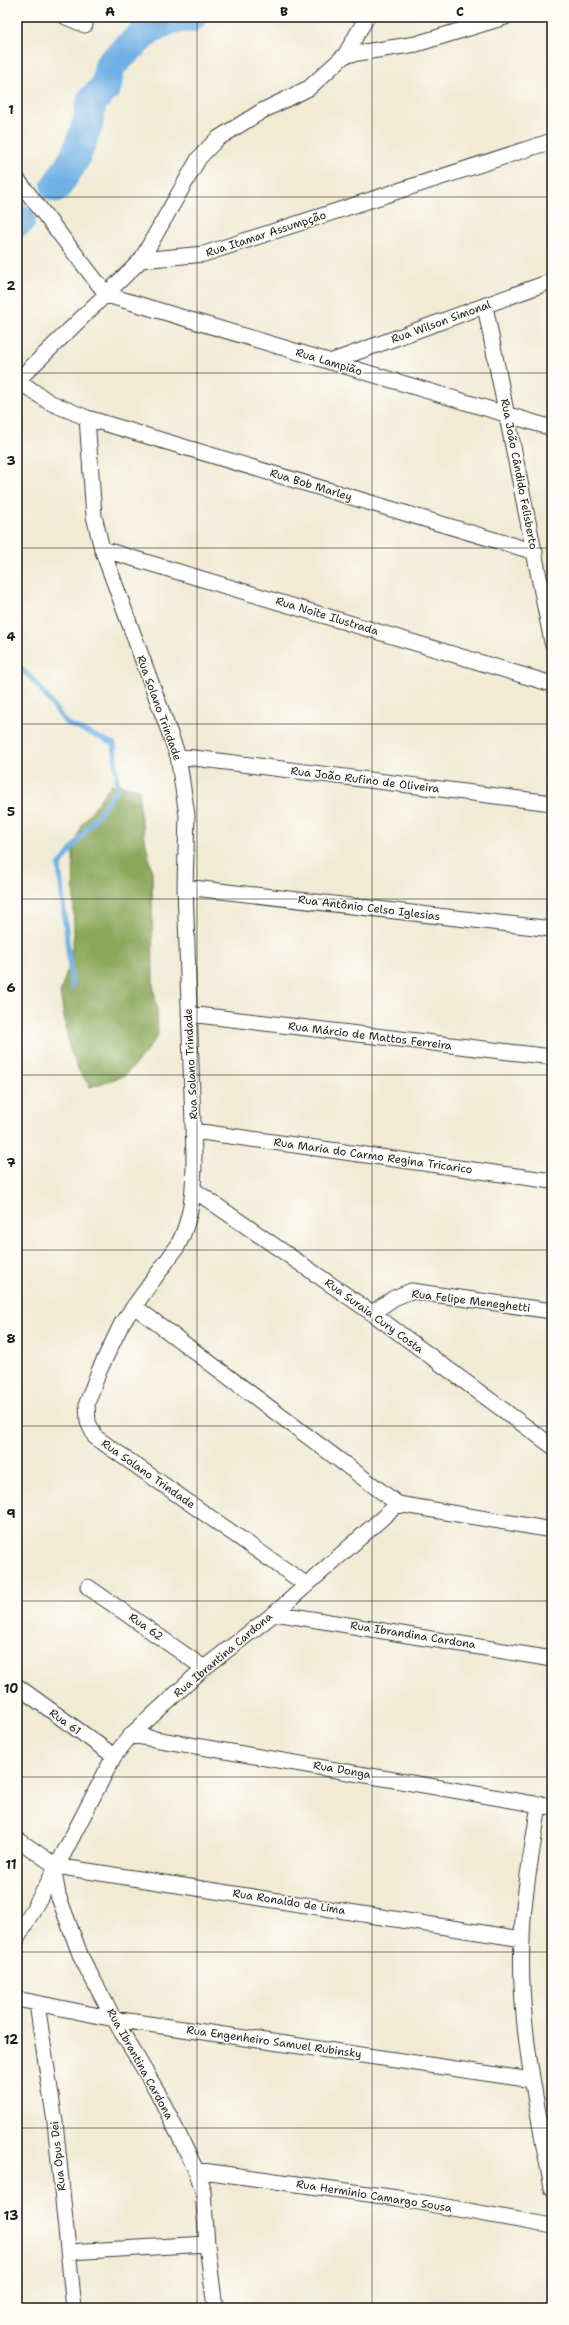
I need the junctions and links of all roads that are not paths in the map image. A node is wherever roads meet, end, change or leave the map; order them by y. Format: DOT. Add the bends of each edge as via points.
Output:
graph roads {
  1 [pos="66,17"];
  2 [pos="367,17"];
  3 [pos="504,17"];
  4 [pos="85,25"];
  5 [pos="345,55"];
  6 [pos="552,141"];
  7 [pos="17,179"];
  8 [pos="141,260"];
  9 [pos="552,281"];
  10 [pos="107,295"];
  11 [pos="485,306"];
  12 [pos="330,362"];
  13 [pos="17,380"];
  14 [pos="507,416"];
  15 [pos="87,418"];
  16 [pos="552,428"];
  17 [pos="102,549"];
  18 [pos="535,552"];
  19 [pos="552,642"];
  20 [pos="552,684"];
  21 [pos="178,756"];
  22 [pos="552,803"];
  23 [pos="185,887"];
  24 [pos="552,929"];
  25 [pos="189,1014"];
  26 [pos="552,1057"];
  27 [pos="194,1132"];
  28 [pos="552,1181"];
  29 [pos="194,1190"];
  30 [pos="134,1306"];
  31 [pos="552,1311"];
  32 [pos="372,1313"];
  33 [pos="552,1446"];
  34 [pos="398,1504"];
  35 [pos="552,1530"];
  36 [pos="307,1584"];
  37 [pos="88,1587"];
  38 [pos="274,1613"];
  39 [pos="552,1659"];
  40 [pos="204,1668"];
  41 [pos="17,1686"];
  42 [pos="131,1735"];
  43 [pos="114,1756"];
  44 [pos="545,1805"];
  45 [pos="17,1840"];
  46 [pos="55,1869"];
  47 [pos="17,1939"];
  48 [pos="522,1939"];
  49 [pos="17,1999"];
  50 [pos="37,2004"];
  51 [pos="114,2019"];
  52 [pos="532,2080"];
  53 [pos="196,2170"];
  54 [pos="552,2188"];
  55 [pos="552,2226"];
  56 [pos="206,2244"];
  57 [pos="68,2252"];
  58 [pos="74,2308"];
  59 [pos="215,2308"];
  1 -- 4 [label="street"];
  2 -- 5 [label="street"];
  3 -- 5 [label="street" via="416,44"];
  5 -- 8 [label="street" via="309,88 262,111 217,139 199,158"];
  6 -- 8 [label="street, Rua Itamar Assumpção" via="204,254"];
  7 -- 10 [label="street"];
  8 -- 10 [label="street"];
  9 -- 11 [label="street, Rua Wilson Simonal"];
  10 -- 12 [label="street, Rua Lampião"];
  10 -- 13 [label="street"];
  11 -- 12 [label="street, Rua Wilson Simonal"];
  11 -- 14 [label="street, Rua João Cândido Felisberto"];
  12 -- 14 [label="street, Rua Lampião"];
  13 -- 15 [label="street, Rua Bob Marley" via="49,402"];
  14 -- 16 [label="street, Rua Lampião"];
  14 -- 18 [label="street, Rua João Cândido Felisberto"];
  15 -- 17 [label="street, Rua Solano Trindade" via="94,516"];
  15 -- 18 [label="street, Rua Bob Marley"];
  17 -- 20 [label="street, Rua Noite Ilustrada"];
  17 -- 21 [label="street, Rua Solano Trindade"];
  18 -- 19 [label="street, Rua João Cândido Felisberto"];
  21 -- 22 [label="street, Rua João Rufino de Oliveira"];
  21 -- 23 [label="street, Rua Solano Trindade" via="186,815"];
  23 -- 24 [label="street, Rua Antônio Celso Iglesias"];
  23 -- 25 [label="street, Rua Solano Trindade"];
  25 -- 26 [label="street, Rua Márcio de Mattos Ferreira"];
  25 -- 27 [label="street, Rua Solano Trindade"];
  27 -- 28 [label="street, Rua Maria do Carmo Regina Tricarico"];
  27 -- 29 [label="street, Rua Solano Trindade"];
  29 -- 30 [label="street, Rua Solano Trindade" via="191,1214 181,1240"];
  29 -- 32 [label="street, Rua Suraia Cury Costa"];
  30 -- 34 [label="street"];
  30 -- 36 [label="street, Rua Solano Trindade" via="122,1323 87,1403 90,1430 95,1437"];
  31 -- 32 [label="street, Rua Felipe Meneghetti" via="411,1291 394,1298"];
  32 -- 33 [label="street, Rua Suraia Cury Costa"];
  34 -- 35 [label="street"];
  34 -- 36 [label="street, Rua Ibrantina Cardona"];
  36 -- 38 [label="street, Rua Ibrantina Cardona"];
  37 -- 40 [label="street, Rua 62"];
  38 -- 39 [label="street, Rua Ibrandina Cardona"];
  38 -- 40 [label="street, Rua Ibrantina Cardona"];
  40 -- 42 [label="street, Rua Ibrantina Cardona"];
  41 -- 43 [label="street, Rua 61"];
  42 -- 43 [label="street, Rua Ibrantina Cardona"];
  42 -- 44 [label="street, Rua Donga"];
  43 -- 46 [label="street, Rua Ibrantina Cardona"];
  44 -- 48 [label="street"];
  45 -- 46 [label="street"];
  46 -- 47 [label="street, Rua Ibrantina Cardona"];
  46 -- 48 [label="street, Rua Ronaldo de Lima"];
  46 -- 51 [label="street, Rua Ibrantina Cardona" via="58,1895 81,1957"];
  48 -- 52 [label="street" via="523,2008"];
  49 -- 50 [label="street, Rua Engenheiro Samuel Rubinsky"];
  50 -- 51 [label="street, Rua Engenheiro Samuel Rubinsky"];
  50 -- 57 [label="street, Rua Opus Dei" via="55,2122"];
  51 -- 52 [label="street, Rua Engenheiro Samuel Rubinsky"];
  51 -- 53 [label="street, Rua Ibrantina Cardona" via="157,2091"];
  52 -- 54 [label="street"];
  53 -- 55 [label="street, Rua Herminio Camargo Sousa" via="397,2198"];
  53 -- 56 [label="street, Rua Ibrantina Cardona" via="203,2192"];
  56 -- 57 [label="street"];
  56 -- 59 [label="street, Rua Ibrantina Cardona"];
  57 -- 58 [label="street, Rua Opus Dei"];
}
